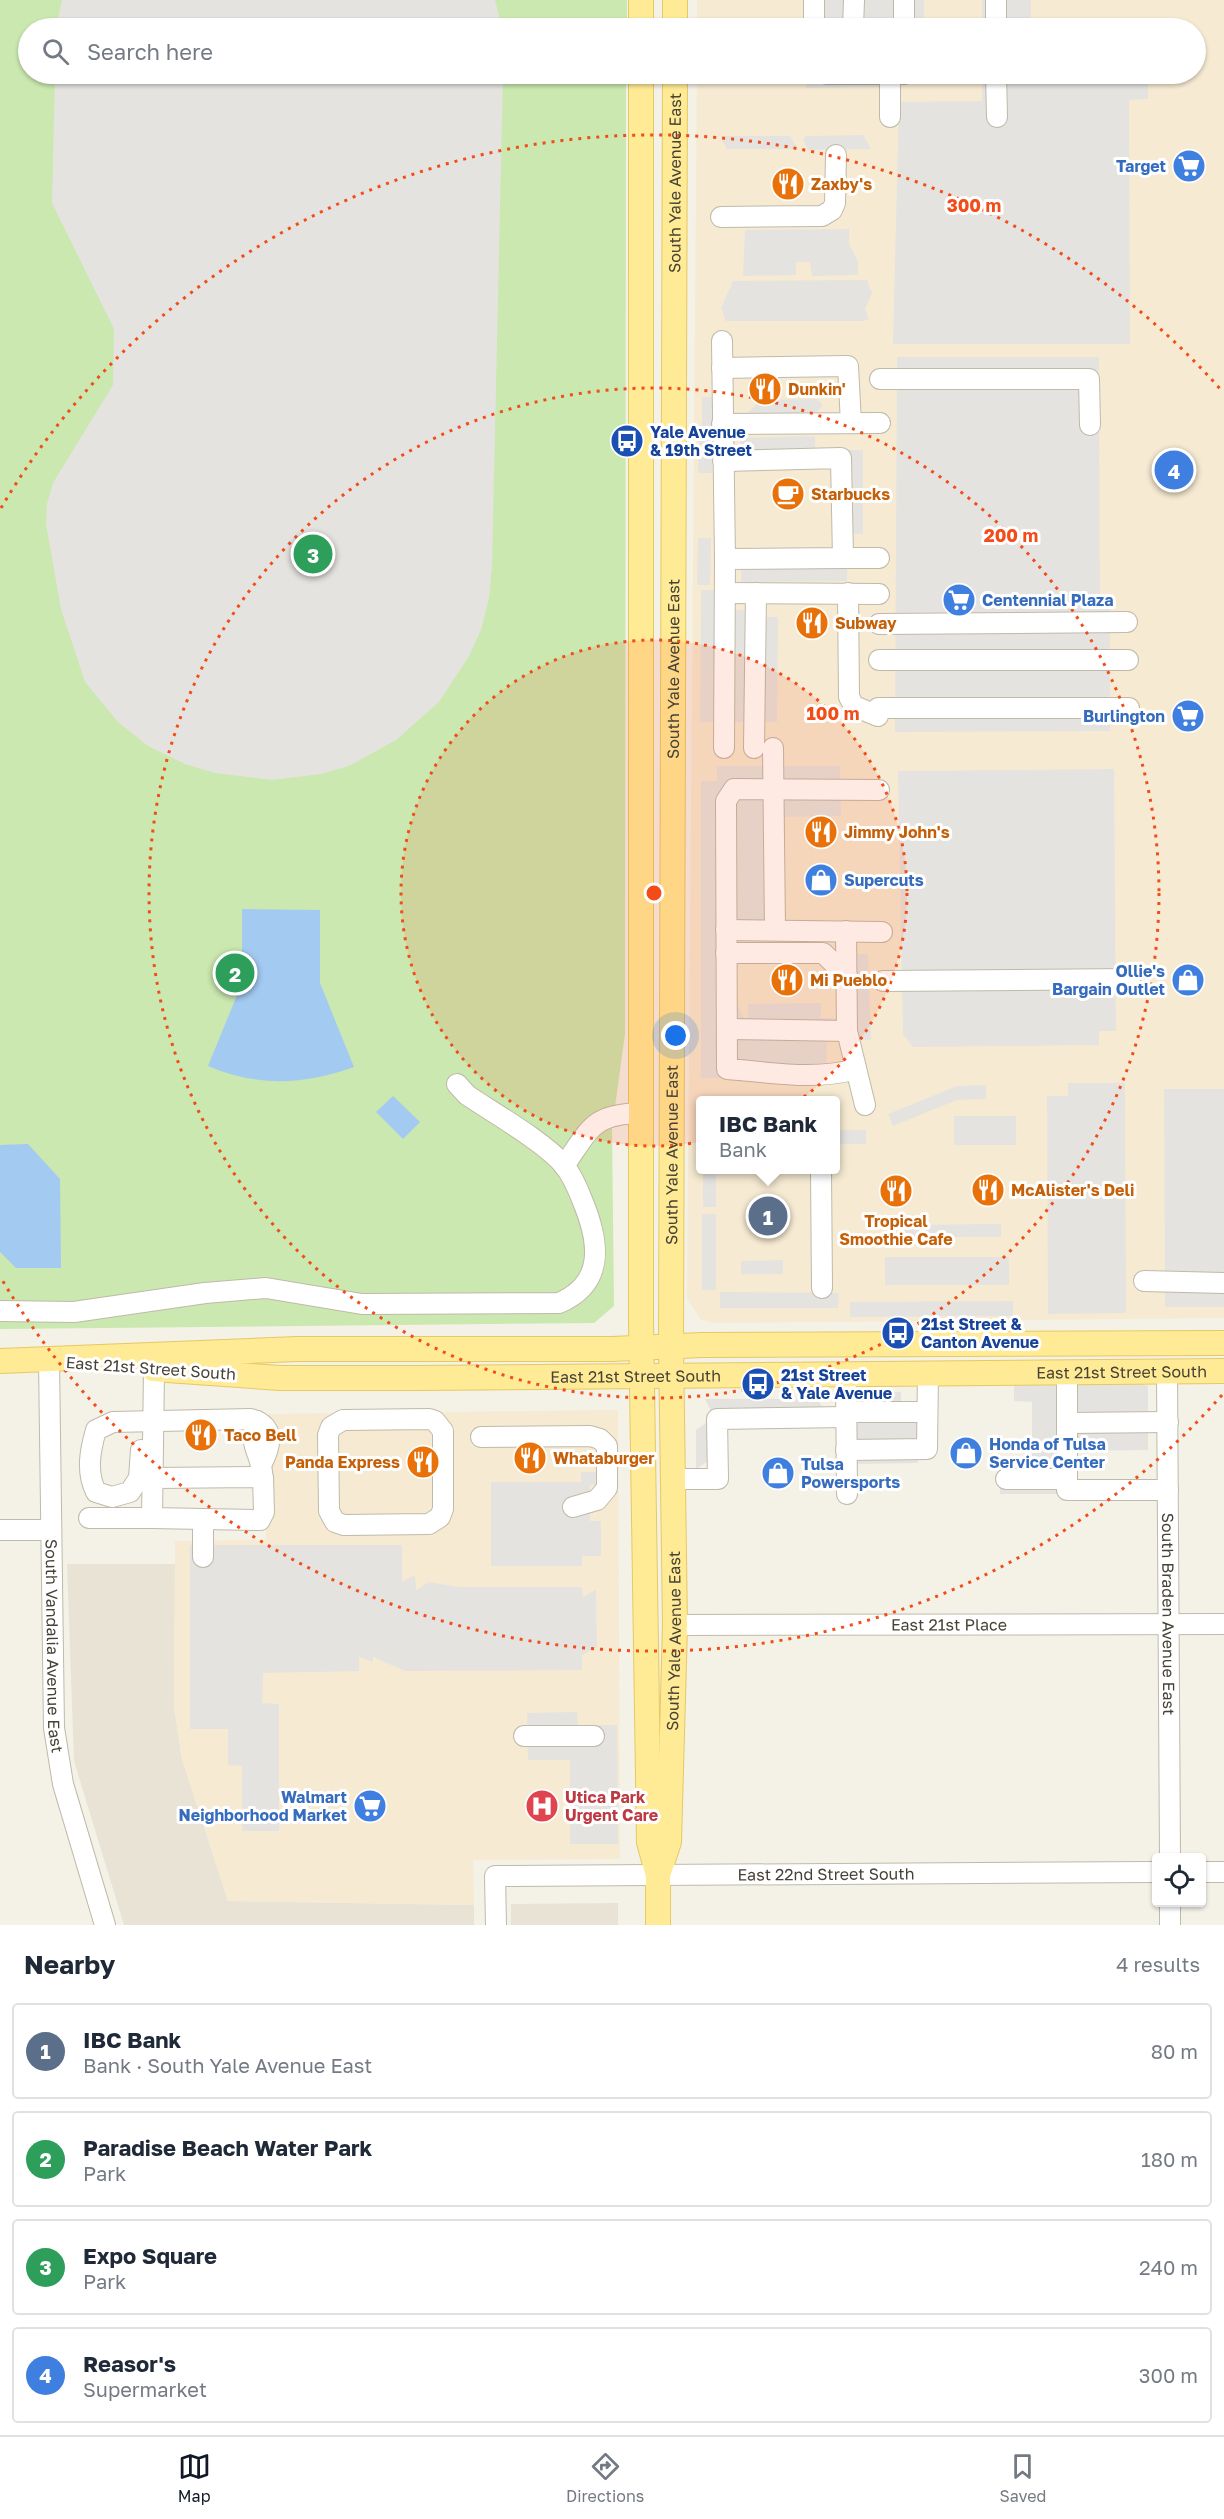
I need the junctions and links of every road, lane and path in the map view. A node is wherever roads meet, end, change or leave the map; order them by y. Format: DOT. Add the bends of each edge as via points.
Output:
graph roads {
  1 [pos="641,0"];
  2 [pos="675,0"];
  3 [pos="814,0"];
  4 [pos="854,0"];
  5 [pos="904,0"];
  6 [pos="996,0"];
  7 [pos="641,18"];
  8 [pos="675,18"];
  9 [pos="814,18"];
  10 [pos="854,18"];
  11 [pos="904,18"];
  12 [pos="996,18"];
  13 [pos="641,84"];
  14 [pos="675,84"];
  15 [pos="890,84"];
  16 [pos="996,84"];
  17 [pos="891,117"];
  18 [pos="997,117"];
  19 [pos="641,118"];
  20 [pos="674,118"];
  21 [pos="836,155"];
  22 [pos="721,218"];
  23 [pos="642,340"];
  24 [pos="722,340"];
  25 [pos="674,341"];
  26 [pos="722,368"];
  27 [pos="880,379"];
  28 [pos="851,423"];
  29 [pos="880,423"];
  30 [pos="722,424"];
  31 [pos="1090,425"];
  32 [pos="723,461"];
  33 [pos="643,513"];
  34 [pos="674,514"];
  35 [pos="843,558"];
  36 [pos="879,558"];
  37 [pos="725,560"];
  38 [pos="725,593"];
  39 [pos="756,593"];
  40 [pos="848,593"];
  41 [pos="879,594"];
  42 [pos="1127,622"];
  43 [pos="879,624"];
  44 [pos="879,660"];
  45 [pos="1128,660"];
  46 [pos="1129,708"];
  47 [pos="642,741"];
  48 [pos="674,742"];
  49 [pos="724,748"];
  50 [pos="774,789"];
  51 [pos="879,790"];
  52 [pos="726,930"];
  53 [pos="775,930"];
  54 [pos="846,931"];
  55 [pos="882,932"];
  56 [pos="726,953"];
  57 [pos="847,976"];
  58 [pos="1130,979"];
  59 [pos="883,981"];
  60 [pos="726,1029"];
  61 [pos="847,1031"];
  62 [pos="856,1069"];
  63 [pos="457,1084"];
  64 [pos="865,1105"];
  65 [pos="641,1113"];
  66 [pos="564,1166"];
  67 [pos="821,1174"];
  68 [pos="1144,1281"];
  69 [pos="1224,1283"];
  70 [pos="822,1288"];
  71 [pos="0,1311"];
  72 [pos="1151,1343"];
  73 [pos="1224,1343"];
  74 [pos="671,1346"];
  75 [pos="641,1348"];
  76 [pos="49,1360"];
  77 [pos="0,1361"];
  78 [pos="154,1369"];
  79 [pos="1167,1371"];
  80 [pos="1224,1371"];
  81 [pos="1066,1372"];
  82 [pos="928,1373"];
  83 [pos="846,1374"];
  84 [pos="671,1376"];
  85 [pos="642,1377"];
  86 [pos="927,1412"];
  87 [pos="846,1415"];
  88 [pos="147,1420"];
  89 [pos="1066,1422"];
  90 [pos="1167,1422"];
  91 [pos="481,1437"];
  92 [pos="846,1450"];
  93 [pos="262,1471"];
  94 [pos="153,1478"];
  95 [pos="673,1479"];
  96 [pos="1006,1479"];
  97 [pos="1067,1484"];
  98 [pos="1168,1490"];
  99 [pos="847,1494"];
  100 [pos="573,1507"];
  101 [pos="89,1518"];
  102 [pos="152,1518"];
  103 [pos="203,1519"];
  104 [pos="344,1525"];
  105 [pos="0,1530"];
  106 [pos="50,1530"];
  107 [pos="203,1557"];
  108 [pos="1170,1624"];
  109 [pos="1224,1624"];
  110 [pos="675,1625"];
  111 [pos="524,1736"];
  112 [pos="594,1736"];
  113 [pos="1170,1853"];
  114 [pos="1152,1872"];
  115 [pos="1206,1872"];
  116 [pos="1224,1872"];
  117 [pos="658,1875"];
  118 [pos="1170,1907"];
  119 [pos="105,1925"];
  120 [pos="496,1925"];
  121 [pos="658,1925"];
  122 [pos="1170,1925"];
  1 -- 7 [label="main road"];
  2 -- 8 [label="main road"];
  3 -- 9 [label="street"];
  4 -- 10 [label="street"];
  5 -- 11 [label="street"];
  6 -- 12 [label="street"];
  13 -- 19 [label="main road, South Yale Avenue East"];
  14 -- 20 [label="main road, South Yale Avenue East"];
  15 -- 17 [label="street"];
  16 -- 18 [label="street"];
  19 -- 20 [label="main road"];
  19 -- 23 [label="main road, South Yale Avenue East"];
  20 -- 25 [label="main road, South Yale Avenue East"];
  21 -- 22 [label="street" via="836,203 822,216"];
  23 -- 25 [label="main road"];
  23 -- 33 [label="main road, South Yale Avenue East"];
  24 -- 26 [label="street"];
  25 -- 34 [label="main road, South Yale Avenue East"];
  26 -- 28 [label="street" via="848,366"];
  26 -- 30 [label="street"];
  27 -- 31 [label="street" via="1089,379"];
  28 -- 29 [label="street"];
  28 -- 30 [label="street"];
  30 -- 32 [label="street"];
  32 -- 35 [label="street" via="841,458"];
  32 -- 37 [label="street"];
  33 -- 34 [label="main road"];
  33 -- 47 [label="main road, South Yale Avenue East"];
  34 -- 48 [label="main road, South Yale Avenue East"];
  35 -- 36 [label="street"];
  35 -- 37 [label="street"];
  37 -- 38 [label="street"];
  38 -- 39 [label="street"];
  38 -- 49 [label="street"];
  39 -- 40 [label="street"];
  39 -- 50 [label="street" via="764,748"];
  40 -- 41 [label="street"];
  40 -- 46 [label="street" via="849,698 854,706 878,712"];
  42 -- 43 [label="street"];
  44 -- 45 [label="street"];
  47 -- 48 [label="main road"];
  47 -- 65 [label="main road, South Yale Avenue East"];
  48 -- 74 [label="main road, South Yale Avenue East"];
  50 -- 51 [label="street"];
  50 -- 52 [label="street" via="734,789 727,796"];
  50 -- 53 [label="street"];
  52 -- 53 [label="street"];
  52 -- 56 [label="street"];
  53 -- 54 [label="street"];
  54 -- 55 [label="street"];
  54 -- 57 [label="street"];
  56 -- 57 [label="street" via="823,953"];
  56 -- 60 [label="street"];
  57 -- 61 [label="street"];
  58 -- 59 [label="street"];
  60 -- 61 [label="street"];
  60 -- 62 [label="street" via="726,1069 831,1076"];
  61 -- 62 [label="street"];
  62 -- 64 [label="street"];
  63 -- 66 [label="street"];
  65 -- 66 [label="street" via="620,1113 593,1124"];
  65 -- 75 [label="main road, South Yale Avenue East"];
  66 -- 71 [label="street" via="585,1206 596,1243 588,1281 573,1297 559,1302 362,1304 266,1288 74,1312"];
  67 -- 70 [label="street"];
  68 -- 69 [label="street"];
  72 -- 73 [label="main road, East 21st Street South"];
  72 -- 74 [label="main road, East 21st Street South"];
  72 -- 79 [label="main road"];
  74 -- 75 [label="main road, East 21st Street South"];
  74 -- 84 [label="main road, South Yale Avenue East"];
  75 -- 76 [label="main road, East 21st Street South" via="297,1349"];
  75 -- 85 [label="main road, South Yale Avenue East"];
  76 -- 77 [label="main road, East 21st Street South"];
  76 -- 78 [label="main road, East 21st Street South"];
  76 -- 106 [label="street, South Vandalia Avenue East"];
  78 -- 85 [label="main road, East 21st Street South" via="280,1378"];
  78 -- 88 [label="street"];
  79 -- 80 [label="main road, East 21st Street South"];
  79 -- 81 [label="main road, East 21st Street South"];
  79 -- 90 [label="street, South Braden Avenue East"];
  81 -- 82 [label="main road, East 21st Street South"];
  81 -- 89 [label="street"];
  82 -- 83 [label="main road, East 21st Street South"];
  82 -- 86 [label="street"];
  83 -- 84 [label="main road, East 21st Street South"];
  83 -- 87 [label="street"];
  84 -- 85 [label="main road, East 21st Street South"];
  84 -- 95 [label="main road, South Yale Avenue East"];
  85 -- 117 [label="main road, South Yale Avenue East" via="649,1842"];
  86 -- 87 [label="street"];
  86 -- 92 [label="street" via="927,1449"];
  87 -- 92 [label="street"];
  87 -- 95 [label="street" via="717,1419 718,1479"];
  88 -- 93 [label="street" via="257,1421 254,1451"];
  88 -- 94 [label="street"];
  89 -- 90 [label="street"];
  89 -- 97 [label="street"];
  90 -- 98 [label="street, South Braden Avenue East"];
  91 -- 100 [label="street" via="600,1439 607,1446 607,1488 597,1500"];
  92 -- 99 [label="street"];
  93 -- 94 [label="street"];
  93 -- 103 [label="street" via="264,1512 260,1520"];
  94 -- 102 [label="street"];
  95 -- 110 [label="main road, South Yale Avenue East"];
  96 -- 97 [label="street"];
  97 -- 98 [label="street"];
  98 -- 108 [label="street, South Braden Avenue East"];
  101 -- 102 [label="street"];
  102 -- 103 [label="street"];
  103 -- 107 [label="street"];
  104 -- 104 [label="street" via="429,1524 440,1517 443,1431 435,1421 343,1420 331,1427 329,1510 335,1522"];
  105 -- 106 [label="street"];
  106 -- 119 [label="street, South Vandalia Avenue East" via="54,1728 63,1785"];
  108 -- 109 [label="street, East 21st Place"];
  108 -- 110 [label="street, East 21st Place"];
  108 -- 113 [label="street, South Braden Avenue East"];
  110 -- 117 [label="main road, South Yale Avenue East" via="669,1842"];
  111 -- 112 [label="street"];
  114 -- 117 [label="street, East 22nd Street South"];
  115 -- 116 [label="street"];
  117 -- 120 [label="street, East 22nd Street South" via="495,1876"];
  117 -- 121 [label="main road, South Yale Avenue East"];
  118 -- 122 [label="street"];
}
